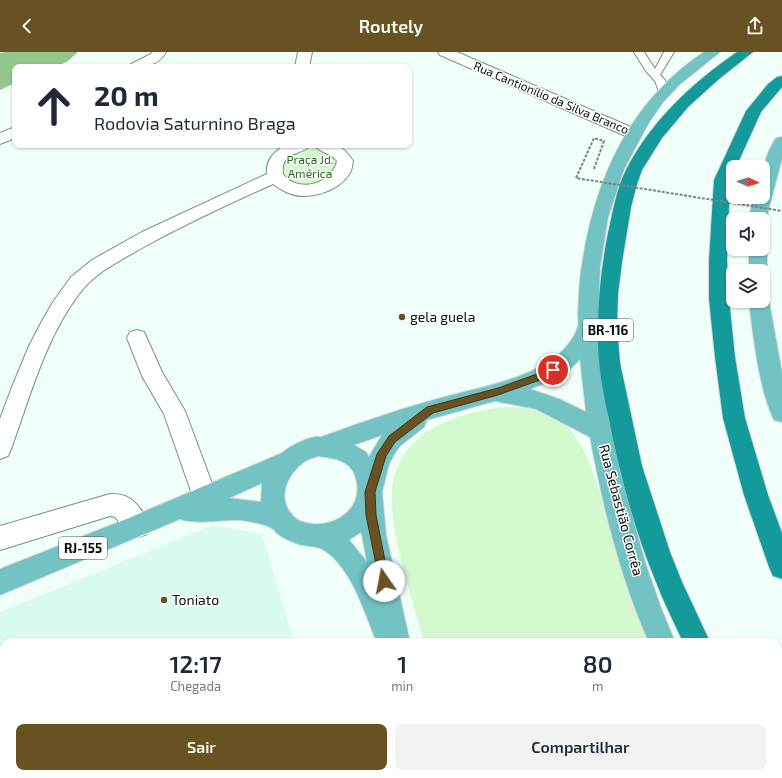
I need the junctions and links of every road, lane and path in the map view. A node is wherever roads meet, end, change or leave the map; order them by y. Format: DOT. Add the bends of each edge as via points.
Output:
graph roads {
  1 [pos="305,52"];
  2 [pos="445,52"];
  3 [pos="639,52"];
  4 [pos="669,52"];
  5 [pos="713,52"];
  6 [pos="746,52"];
  7 [pos="161,54"];
  8 [pos="142,64"];
  9 [pos="303,64"];
  10 [pos="656,74"];
  11 [pos="782,80"];
  12 [pos="664,92"];
  13 [pos="12,133"];
  14 [pos="634,134"];
  15 [pos="0,139"];
  16 [pos="782,142"];
  17 [pos="292,148"];
  18 [pos="330,148"];
  19 [pos="594,169"];
  20 [pos="276,176"];
  21 [pos="782,211"];
  22 [pos="760,212"];
  23 [pos="760,308"];
  24 [pos="588,327"];
  25 [pos="137,338"];
  26 [pos="777,385"];
  27 [pos="493,393"];
  28 [pos="430,410"];
  29 [pos="782,413"];
  30 [pos="600,430"];
  31 [pos="323,446"];
  32 [pos="0,449"];
  33 [pos="285,462"];
  34 [pos="370,492"];
  35 [pos="205,497"];
  36 [pos="166,514"];
  37 [pos="282,521"];
  38 [pos="138,526"];
  39 [pos="320,536"];
  40 [pos="0,538"];
  41 [pos="782,567"];
  42 [pos="0,582"];
  43 [pos="387,638"];
  44 [pos="396,638"];
  45 [pos="660,638"];
  46 [pos="695,638"];
  1 -- 9 [label="street"];
  2 -- 14 [label="street, Rua Cantionílio da Silva Branco"];
  3 -- 10 [label="lane"];
  4 -- 10 [label="lane"];
  5 -- 12 [label="main road, Rua Sebastião Corrêa" via="679,76"];
  6 -- 46 [label="highway, BR-116" via="694,91 654,138 634,171 624,201 613,254 608,303 609,358 639,497 666,574"];
  7 -- 8 [label="street"];
  10 -- 12 [label="lane"];
  11 -- 41 [label="highway" via="754,111 722,180 718,268 723,342 734,418 756,495"];
  12 -- 14 [label="main road, Rua Sebastião Corrêa"];
  13 -- 15 [label="street"];
  14 -- 24 [label="main road, Rua Sebastião Corrêa" via="613,173 596,232 590,275"];
  16 -- 22 [label="main road" via="774,156"];
  17 -- 20 [label="street" via="276,161"];
  18 -- 20 [label="street" via="341,155 345,166 333,183 314,189 295,188 286,185"];
  19 -- 21 [label="path, bridge" via="604,141 594,138 576,178"];
  20 -- 32 [label="street" via="146,238 84,276 72,289 52,320 38,349"];
  23 -- 26 [label="main road"];
  24 -- 27 [label="main road, RJ-155" via="573,354 565,362 537,377"];
  24 -- 30 [label="main road, Rua Sebastião Corrêa" via="591,373"];
  25 -- 35 [label="street" via="153,376 174,411"];
  26 -- 29 [label="main road"];
  27 -- 28 [label="main road, RJ-155"];
  27 -- 30 [label="main road" via="536,398"];
  28 -- 31 [label="main road, RJ-155"];
  28 -- 34 [label="main road, RJ-155" via="392,439 382,454"];
  30 -- 45 [label="main road, Rua Sebastião Corrêa" via="609,478 646,604"];
  31 -- 33 [label="main road, RJ-155" via="300,451"];
  31 -- 34 [label="main road, RJ-155" via="346,451 360,461 368,475"];
  33 -- 35 [label="main road, RJ-155"];
  33 -- 37 [label="main road, RJ-155" via="274,479 272,491 273,504"];
  34 -- 39 [label="main road, RJ-155" via="365,509 353,524 340,531"];
  34 -- 44 [label="main road" via="374,535"];
  35 -- 36 [label="main road, RJ-155"];
  36 -- 37 [label="main road, RJ-155" via="213,508 237,509 263,513"];
  36 -- 38 [label="main road, RJ-155"];
  37 -- 39 [label="main road, RJ-155" via="299,532"];
  38 -- 40 [label="street" via="121,506 110,505"];
  38 -- 42 [label="main road, RJ-155"];
  39 -- 43 [label="main road" via="335,543 354,565"];
}
